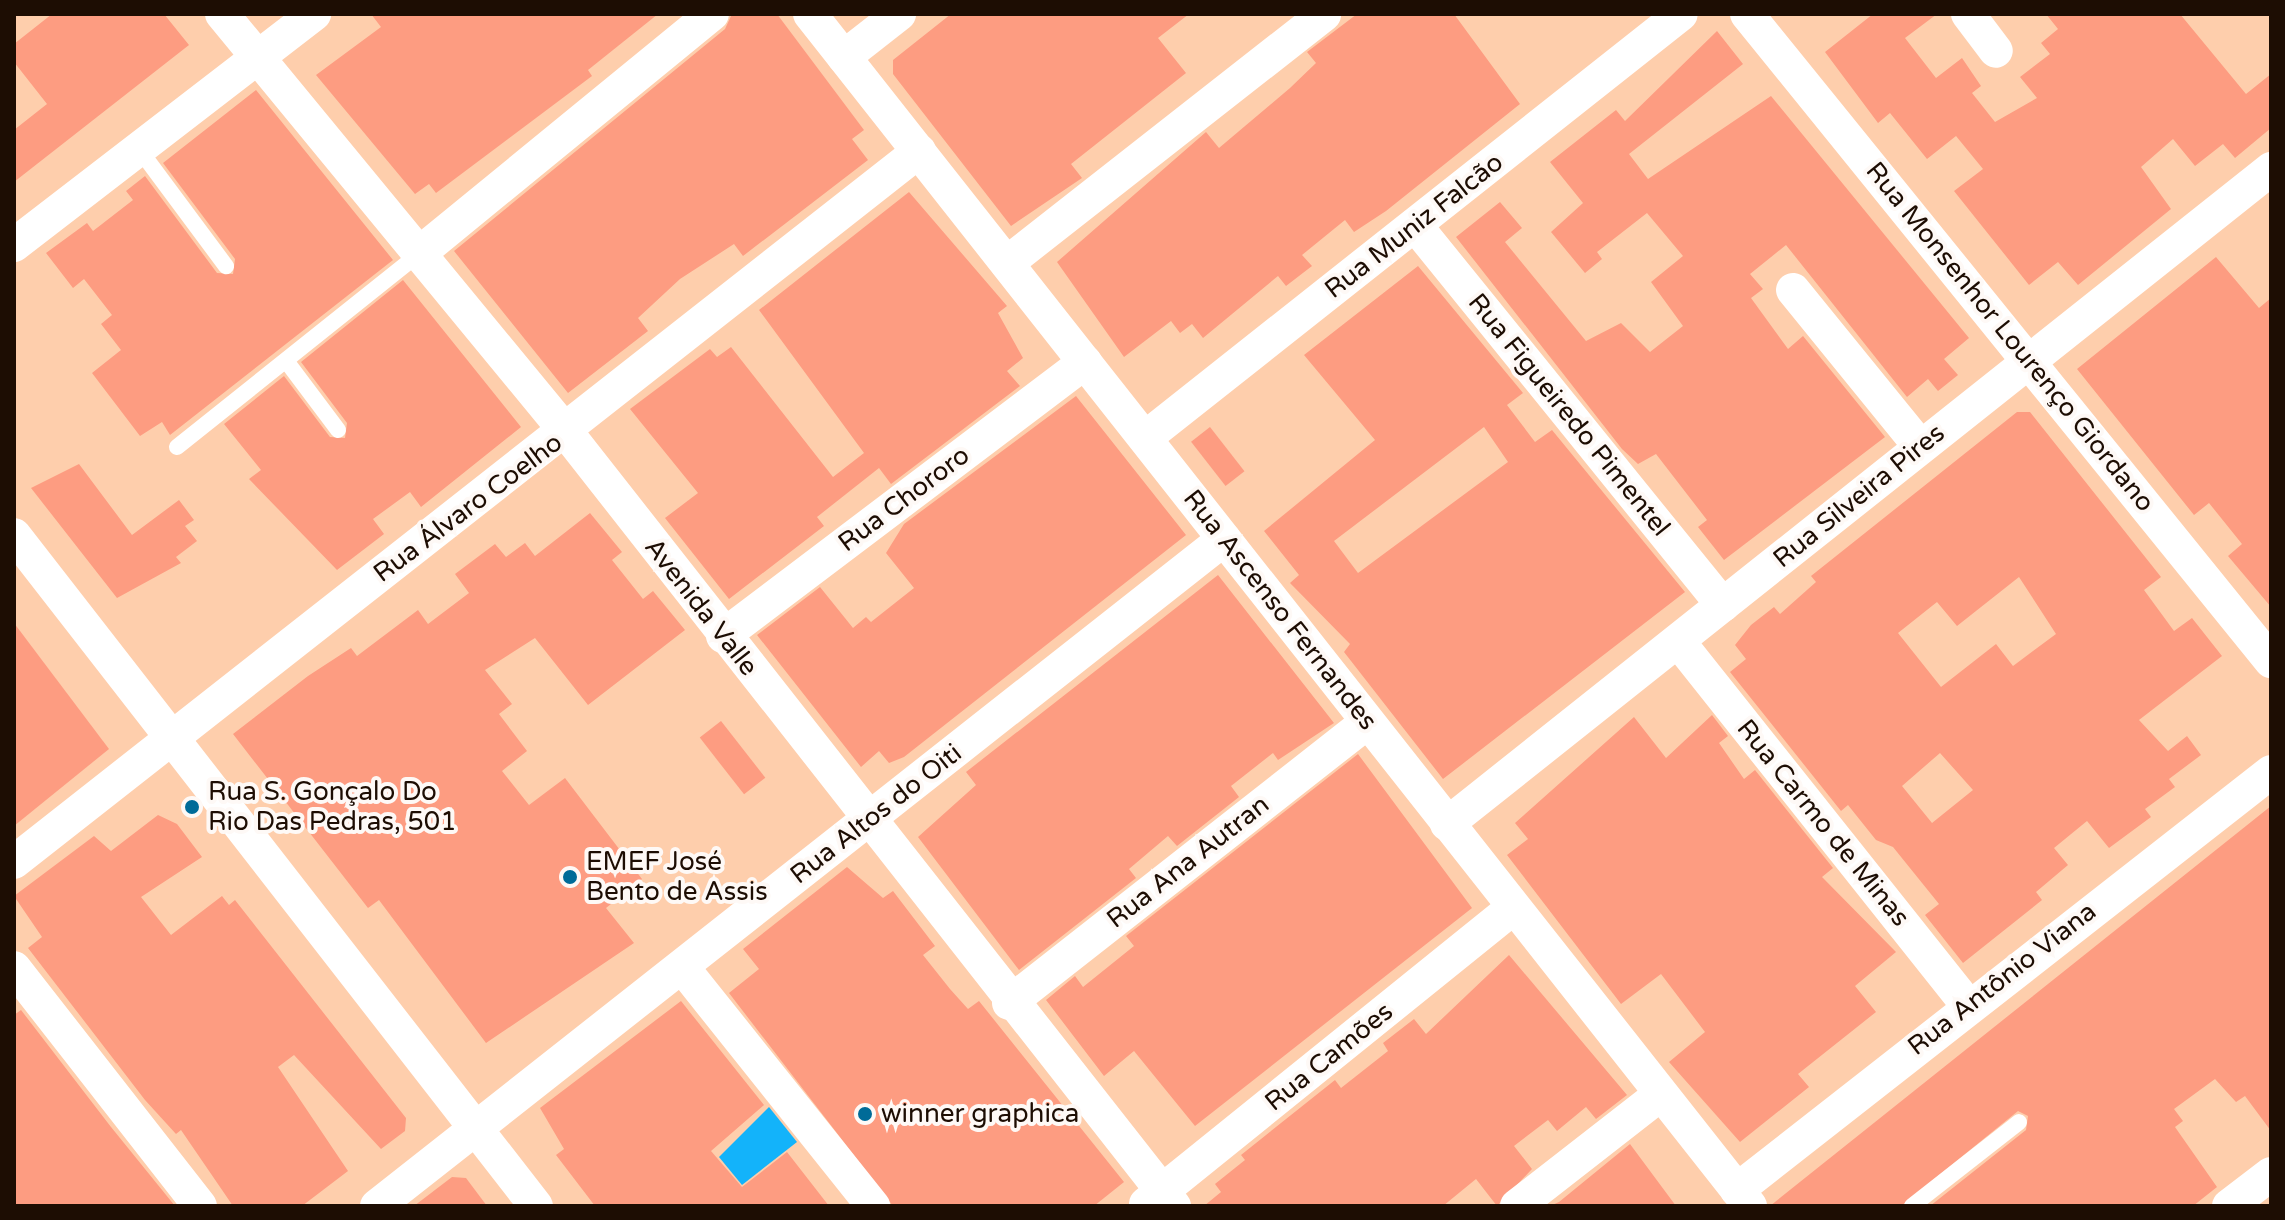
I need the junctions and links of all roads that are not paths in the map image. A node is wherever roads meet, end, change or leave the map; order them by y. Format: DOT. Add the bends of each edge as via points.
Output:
graph roads {
  1 [pos="222,14"];
  2 [pos="314,14"];
  3 [pos="712,14"];
  4 [pos="810,14"];
  5 [pos="899,14"];
  6 [pos="1324,14"];
  7 [pos="1681,14"];
  8 [pos="1747,14"];
  9 [pos="1968,14"];
  10 [pos="1996,51"];
  11 [pos="258,57"];
  12 [pos="844,57"];
  13 [pos="139,149"];
  14 [pos="919,151"];
  15 [pos="2267,180"];
  16 [pos="1415,225"];
  17 [pos="14,245"];
  18 [pos="421,252"];
  19 [pos="1007,263"];
  20 [pos="226,266"];
  21 [pos="1793,290"];
  22 [pos="2029,361"];
  23 [pos="287,362"];
  24 [pos="1085,362"];
  25 [pos="338,430"];
  26 [pos="567,433"];
  27 [pos="1145,438"];
  28 [pos="1920,446"];
  29 [pos="177,447"];
  30 [pos="14,535"];
  31 [pos="1224,539"];
  32 [pos="1723,605"];
  33 [pos="723,636"];
  34 [pos="1678,641"];
  35 [pos="2271,661"];
  36 [pos="1367,722"];
  37 [pos="170,736"];
  38 [pos="2271,772"];
  39 [pos="867,821"];
  40 [pos="1447,824"];
  41 [pos="14,862"];
  42 [pos="1513,908"];
  43 [pos="14,968"];
  44 [pos="683,968"];
  45 [pos="1009,1003"];
  46 [pos="1968,1005"];
  47 [pos="1661,1094"];
  48 [pos="2019,1122"];
  49 [pos="477,1130"];
  50 [pos="2271,1174"];
  51 [pos="1743,1198"];
  52 [pos="1160,1201"];
  53 [pos="200,1206"];
  54 [pos="377,1206"];
  55 [pos="536,1206"];
  56 [pos="873,1206"];
  57 [pos="1517,1206"];
  58 [pos="1912,1206"];
  59 [pos="2229,1206"];
  1 -- 11 [label="street, Avenida Valle"];
  2 -- 11 [label="street"];
  3 -- 18 [label="street"];
  4 -- 12 [label="street, Rua Ascenso Fernandes"];
  5 -- 12 [label="street"];
  6 -- 19 [label="street"];
  7 -- 16 [label="street, Rua Muniz Falcão"];
  8 -- 22 [label="street, Rua Monsenhor Lourenço Giordano"];
  9 -- 10 [label="street"];
  11 -- 13 [label="street"];
  11 -- 18 [label="street, Avenida Valle"];
  12 -- 14 [label="street, Rua Ascenso Fernandes"];
  13 -- 17 [label="street"];
  13 -- 20 [label="lane"];
  14 -- 19 [label="street, Rua Ascenso Fernandes"];
  14 -- 26 [label="street, Rua Álvaro Coelho"];
  15 -- 22 [label="street, Rua Silveira Pires"];
  16 -- 27 [label="street, Rua Muniz Falcão"];
  16 -- 32 [label="street, Rua Figueiredo Pimentel"];
  18 -- 23 [label="lane"];
  18 -- 26 [label="street, Avenida Valle"];
  19 -- 24 [label="street, Rua Ascenso Fernandes"];
  21 -- 28 [label="street"];
  22 -- 28 [label="street, Rua Silveira Pires"];
  22 -- 35 [label="street, Rua Monsenhor Lourenço Giordano"];
  23 -- 25 [label="lane"];
  23 -- 29 [label="lane"];
  24 -- 27 [label="street, Rua Ascenso Fernandes"];
  24 -- 33 [label="street, Rua Chororo"];
  26 -- 33 [label="street, Avenida Valle"];
  26 -- 37 [label="street, Rua Álvaro Coelho"];
  27 -- 31 [label="street, Rua Ascenso Fernandes"];
  28 -- 32 [label="street, Rua Silveira Pires"];
  30 -- 37 [label="street"];
  31 -- 36 [label="street, Rua Ascenso Fernandes"];
  31 -- 39 [label="street, Rua Altos do Oiti"];
  32 -- 34 [label="street, Rua Silveira Pires"];
  33 -- 39 [label="street, Avenida Valle"];
  34 -- 40 [label="street, Rua Silveira Pires"];
  34 -- 46 [label="street, Rua Carmo de Minas"];
  36 -- 40 [label="street, Rua Ascenso Fernandes"];
  36 -- 45 [label="street, Rua Ana Autran"];
  37 -- 41 [label="street, Rua Álvaro Coelho"];
  37 -- 49 [label="street"];
  38 -- 46 [label="street, Rua Antônio Viana"];
  39 -- 44 [label="street, Rua Altos do Oiti"];
  39 -- 45 [label="street, Avenida Valle"];
  40 -- 42 [label="street, Rua Ascenso Fernandes"];
  42 -- 47 [label="street, Rua Ascenso Fernandes"];
  42 -- 52 [label="street, Rua Camões"];
  43 -- 53 [label="street"];
  44 -- 49 [label="street, Rua Altos do Oiti"];
  44 -- 56 [label="street"];
  45 -- 52 [label="street, Avenida Valle"];
  46 -- 51 [label="street, Rua Antônio Viana"];
  47 -- 51 [label="street, Rua Ascenso Fernandes"];
  47 -- 57 [label="street"];
  48 -- 58 [label="lane"];
  49 -- 54 [label="street, Rua Altos do Oiti"];
  49 -- 55 [label="street"];
  50 -- 59 [label="street"];
}
